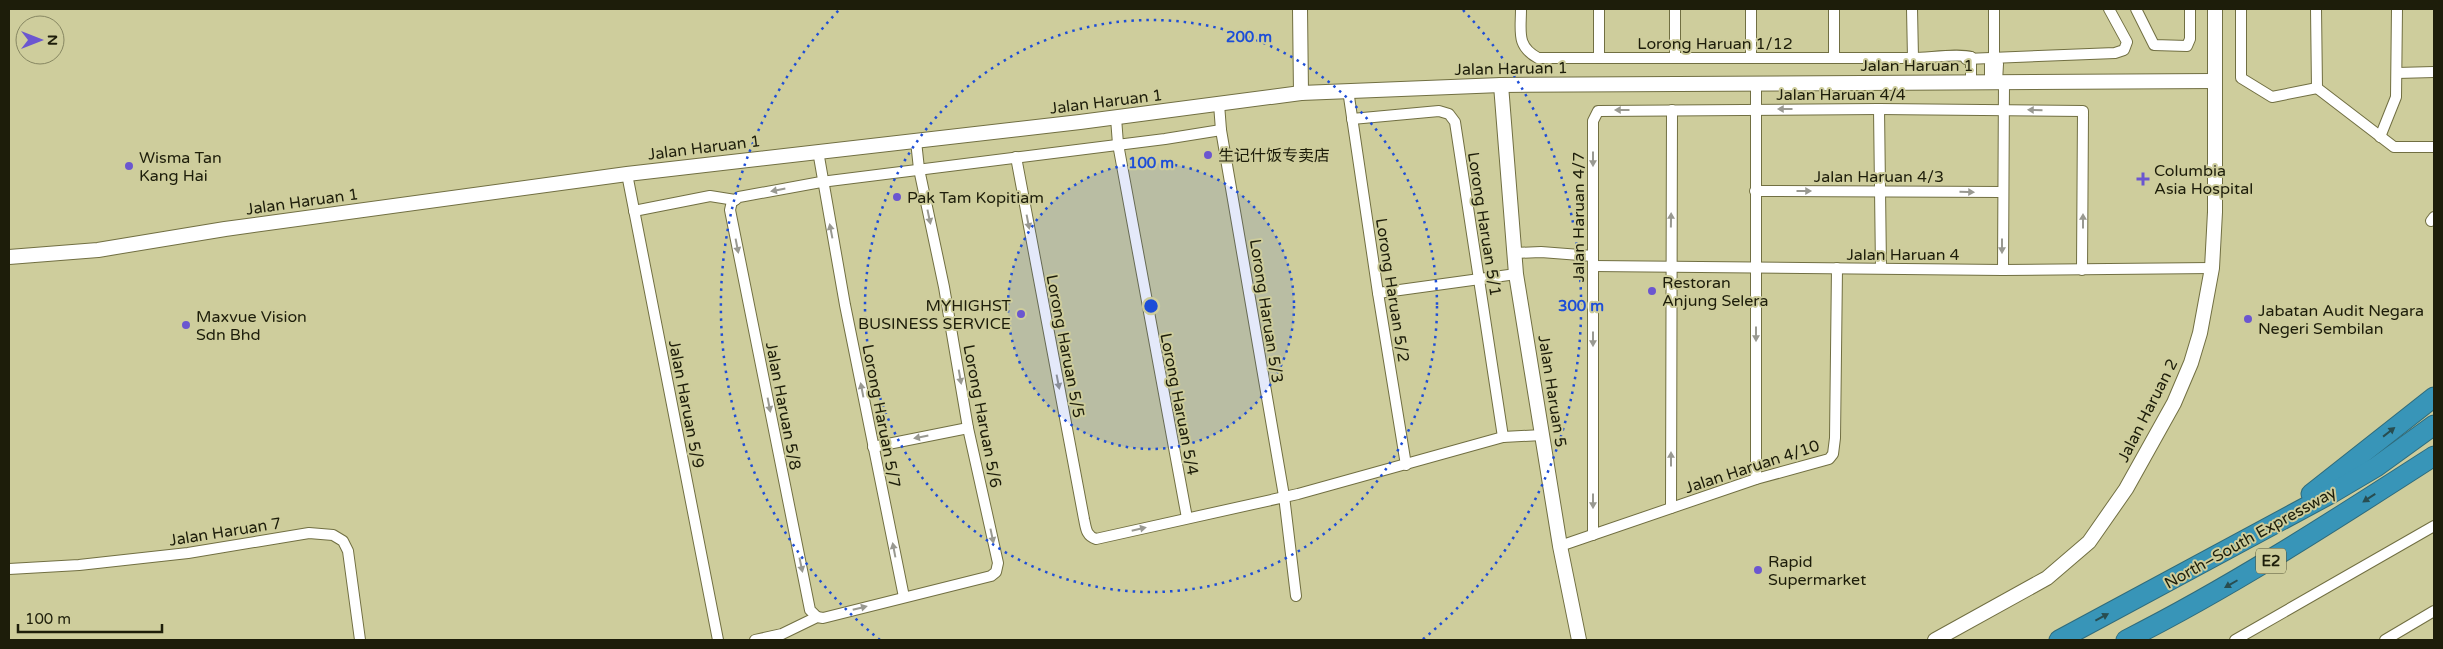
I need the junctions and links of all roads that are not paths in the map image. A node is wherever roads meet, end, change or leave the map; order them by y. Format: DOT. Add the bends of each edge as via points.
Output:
graph roads {
  1 [pos="1300,9"];
  2 [pos="1521,9"];
  3 [pos="1599,9"];
  4 [pos="1675,9"];
  5 [pos="1751,9"];
  6 [pos="1834,9"];
  7 [pos="1912,9"];
  8 [pos="1994,9"];
  9 [pos="2109,9"];
  10 [pos="2136,9"];
  11 [pos="2190,9"];
  12 [pos="2215,9"];
  13 [pos="2241,9"];
  14 [pos="2316,9"];
  15 [pos="2397,9"];
  16 [pos="1994,57"];
  17 [pos="1599,58"];
  18 [pos="1675,58"];
  19 [pos="1751,58"];
  20 [pos="1834,58"];
  21 [pos="1913,58"];
  22 [pos="1971,58"];
  23 [pos="2434,72"];
  24 [pos="2397,73"];
  25 [pos="2215,81"];
  26 [pos="1971,82"];
  27 [pos="1997,82"];
  28 [pos="1756,84"];
  29 [pos="1501,85"];
  30 [pos="2317,88"];
  31 [pos="1348,90"];
  32 [pos="1301,93"];
  33 [pos="1219,104"];
  34 [pos="1756,109"];
  35 [pos="1879,109"];
  36 [pos="1672,110"];
  37 [pos="2003,110"];
  38 [pos="1598,111"];
  39 [pos="1116,118"];
  40 [pos="1352,119"];
  41 [pos="1222,130"];
  42 [pos="2380,137"];
  43 [pos="916,141"];
  44 [pos="1118,144"];
  45 [pos="2434,147"];
  46 [pos="818,151"];
  47 [pos="1016,157"];
  48 [pos="919,169"];
  49 [pos="626,174"];
  50 [pos="821,182"];
  51 [pos="1755,191"];
  52 [pos="1879,191"];
  53 [pos="2002,192"];
  54 [pos="735,200"];
  55 [pos="634,211"];
  56 [pos="1514,253"];
  57 [pos="9,257"];
  58 [pos="1592,261"];
  59 [pos="1670,268"];
  60 [pos="1756,268"];
  61 [pos="1837,268"];
  62 [pos="1881,268"];
  63 [pos="2212,268"];
  64 [pos="2002,270"];
  65 [pos="2082,270"];
  66 [pos="1516,274"];
  67 [pos="1478,278"];
  68 [pos="1378,293"];
  69 [pos="2434,397"];
  70 [pos="2434,425"];
  71 [pos="968,428"];
  72 [pos="1542,435"];
  73 [pos="1503,437"];
  74 [pos="873,447"];
  75 [pos="2434,456"];
  76 [pos="1406,465"];
  77 [pos="1756,479"];
  78 [pos="1284,496"];
  79 [pos="1671,508"];
  80 [pos="1187,518"];
  81 [pos="2434,526"];
  82 [pos="2268,527"];
  83 [pos="1593,535"];
  84 [pos="1560,546"];
  85 [pos="9,569"];
  86 [pos="1296,596"];
  87 [pos="904,598"];
  88 [pos="2434,611"];
  89 [pos="817,617"];
  90 [pos="360,640"];
  91 [pos="718,640"];
  92 [pos="755,640"];
  93 [pos="1578,640"];
  94 [pos="1935,640"];
  95 [pos="2059,640"];
  96 [pos="2126,640"];
  97 [pos="2235,640"];
  98 [pos="2385,640"];
  1 -- 32 [label="main road"];
  2 -- 17 [label="street, Lorong Haruan 1/12" via="1521,41 1527,52 1538,58"];
  3 -- 17 [label="street"];
  4 -- 18 [label="street"];
  5 -- 19 [label="street"];
  6 -- 20 [label="street"];
  7 -- 21 [label="street"];
  8 -- 16 [label="street"];
  9 -- 16 [label="street, Lorong Haruan 1/12" via="2128,42 2124,50 2115,53"];
  10 -- 11 [label="street" via="2154,45 2187,46"];
  12 -- 25 [label="main road, Jalan Haruan 2"];
  13 -- 30 [label="street" via="2241,78 2272,97"];
  14 -- 30 [label="street"];
  15 -- 24 [label="street"];
  16 -- 22 [label="street, Lorong Haruan 1/12"];
  16 -- 27 [label="street" via="1990,64"];
  17 -- 18 [label="street, Lorong Haruan 1/12"];
  18 -- 19 [label="street, Lorong Haruan 1/12"];
  19 -- 20 [label="street, Lorong Haruan 1/12"];
  20 -- 21 [label="street, Lorong Haruan 1/12"];
  21 -- 22 [label="street, Lorong Haruan 1/12" via="1949,57 1961,61"];
  22 -- 26 [label="street"];
  23 -- 24 [label="street"];
  24 -- 42 [label="street" via="2394,107"];
  25 -- 27 [label="main road, Jalan Haruan 1"];
  25 -- 63 [label="main road, Jalan Haruan 2"];
  26 -- 27 [label="main road, Jalan Haruan 1"];
  26 -- 28 [label="main road, Jalan Haruan 1"];
  27 -- 37 [label="street"];
  28 -- 29 [label="main road, Jalan Haruan 1"];
  28 -- 34 [label="street"];
  29 -- 31 [label="main road, Jalan Haruan 1"];
  29 -- 56 [label="main road, Jalan Haruan 5"];
  30 -- 42 [label="street"];
  31 -- 32 [label="main road, Jalan Haruan 1"];
  31 -- 40 [label="street, Lorong Haruan 5/2"];
  32 -- 33 [label="main road, Jalan Haruan 1"];
  33 -- 39 [label="main road, Jalan Haruan 1"];
  33 -- 41 [label="street, Lorong Haruan 5/3"];
  35 -- 34 [label="street, Jalan Haruan 4/4, one-way"];
  34 -- 36 [label="street, Jalan Haruan 4/4"];
  34 -- 51 [label="street"];
  35 -- 37 [label="street, Jalan Haruan 4/4"];
  35 -- 52 [label="street"];
  36 -- 38 [label="street, Jalan Haruan 4/4, one-way"];
  59 -- 36 [label="street, one-way"];
  37 -- 53 [label="street"];
  65 -- 37 [label="street, Jalan Haruan 4/4, one-way" via="2084,111"];
  38 -- 58 [label="street, Jalan Haruan 4/7, one-way" via="1593,121"];
  39 -- 43 [label="main road, Jalan Haruan 1"];
  39 -- 44 [label="street, Lorong Haruan 5/4"];
  40 -- 67 [label="street, Lorong Haruan 5/1" via="1439,111 1449,114 1455,122"];
  40 -- 68 [label="street, Lorong Haruan 5/2"];
  41 -- 44 [label="street"];
  41 -- 78 [label="street, Lorong Haruan 5/3"];
  42 -- 45 [label="street" via="2394,147"];
  43 -- 46 [label="main road, Jalan Haruan 1"];
  43 -- 48 [label="street, Lorong Haruan 5/6"];
  44 -- 47 [label="street"];
  44 -- 80 [label="street, Lorong Haruan 5/4"];
  46 -- 49 [label="main road, Jalan Haruan 1"];
  46 -- 50 [label="street, Lorong Haruan 5/7"];
  47 -- 48 [label="street"];
  47 -- 80 [label="street, Lorong Haruan 5/5, one-way" via="1088,535 1096,539"];
  48 -- 50 [label="street"];
  48 -- 71 [label="street, Lorong Haruan 5/6, one-way"];
  49 -- 55 [label="street, Jalan Haruan 5/9"];
  49 -- 57 [label="main road, Jalan Haruan 1" via="225,229 98,250"];
  50 -- 54 [label="street, one-way"];
  74 -- 50 [label="street, Lorong Haruan 5/7, one-way"];
  51 -- 52 [label="street, Jalan Haruan 4/3, one-way"];
  51 -- 60 [label="street"];
  52 -- 53 [label="street, Jalan Haruan 4/3, one-way"];
  52 -- 62 [label="street"];
  53 -- 64 [label="street, one-way"];
  54 -- 55 [label="street" via="710,196"];
  54 -- 89 [label="street, Jalan Haruan 5/8, one-way" via="730,210 810,610"];
  55 -- 91 [label="street, Jalan Haruan 5/9"];
  56 -- 58 [label="street, Jalan Haruan 4" via="1541,252"];
  56 -- 66 [label="main road, Jalan Haruan 5"];
  58 -- 59 [label="street, Jalan Haruan 4"];
  58 -- 83 [label="street, Jalan Haruan 4/7, one-way"];
  59 -- 60 [label="street, Jalan Haruan 4"];
  79 -- 59 [label="street, one-way"];
  60 -- 61 [label="street, Jalan Haruan 4"];
  60 -- 77 [label="street, one-way"];
  61 -- 62 [label="street, Jalan Haruan 4"];
  61 -- 77 [label="street, Jalan Haruan 4/10" via="1833,454 1822,461"];
  62 -- 64 [label="street, Jalan Haruan 4"];
  63 -- 65 [label="street, Jalan Haruan 4"];
  63 -- 94 [label="main road, Jalan Haruan 2" via="2200,333 2174,403 2126,489 2089,542 2046,578"];
  64 -- 65 [label="street, Jalan Haruan 4"];
  66 -- 67 [label="street"];
  66 -- 72 [label="main road, Jalan Haruan 5"];
  67 -- 68 [label="street"];
  67 -- 73 [label="street, Lorong Haruan 5/1"];
  68 -- 76 [label="street, Lorong Haruan 5/2"];
  82 -- 69 [label="highway, one-way"];
  70 -- 82 [label="highway, North–South Expressway / E2" via="2376,467"];
  71 -- 74 [label="street, one-way"];
  71 -- 87 [label="street, Lorong Haruan 5/6, one-way" via="998,563 996,572"];
  72 -- 73 [label="street"];
  72 -- 84 [label="main road, Jalan Haruan 5"];
  73 -- 76 [label="street"];
  87 -- 74 [label="street, Lorong Haruan 5/7, one-way"];
  75 -- 96 [label="highway, North–South Expressway / E2, one-way" via="2284,553 2198,604"];
  76 -- 78 [label="street"];
  77 -- 79 [label="street, Jalan Haruan 4/10"];
  78 -- 80 [label="street"];
  78 -- 86 [label="street, Lorong Haruan 5/3"];
  79 -- 83 [label="street, Jalan Haruan 4/10"];
  81 -- 97 [label="street"];
  95 -- 82 [label="highway, North–South Expressway / E2, one-way"];
  83 -- 84 [label="street, Jalan Haruan 4/10"];
  84 -- 93 [label="main road, Jalan Haruan 5"];
  85 -- 90 [label="street, Jalan Haruan 7" via="188,553 309,533 333,535 344,542 348,550"];
  89 -- 87 [label="street, one-way"];
  88 -- 98 [label="street"];
  89 -- 92 [label="street" via="782,634"];
}
